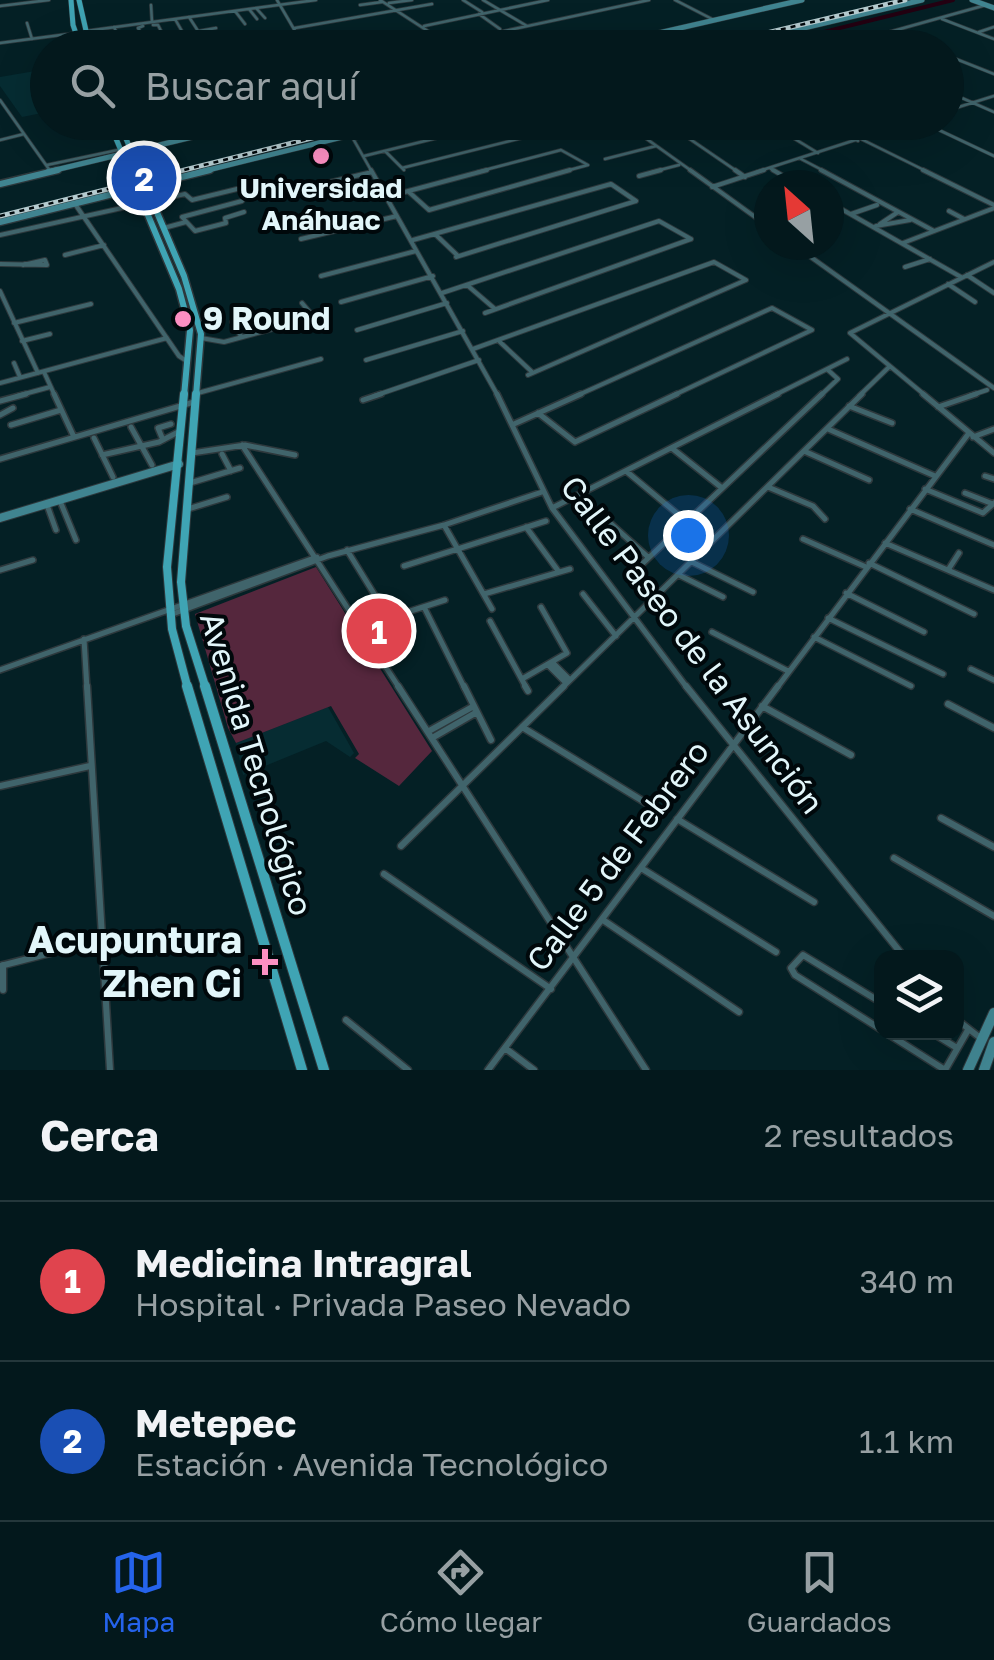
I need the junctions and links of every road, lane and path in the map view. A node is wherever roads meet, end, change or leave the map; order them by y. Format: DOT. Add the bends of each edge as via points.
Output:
graph roads {
  1 [pos="49,0"];
  2 [pos="80,0"];
  3 [pos="222,0"];
  4 [pos="316,0"];
  5 [pos="412,0"];
  6 [pos="463,0"];
  7 [pos="484,0"];
  8 [pos="518,0"];
  9 [pos="548,0"];
  10 [pos="649,0"];
  11 [pos="675,0"];
  12 [pos="802,0"];
  13 [pos="919,0"];
  14 [pos="972,0"];
  15 [pos="71,1"];
  16 [pos="279,2"];
  17 [pos="385,3"];
  18 [pos="404,3"];
  19 [pos="432,4"];
  20 [pos="150,5"];
  21 [pos="526,5"];
  22 [pos="0,6"];
  23 [pos="360,6"];
  24 [pos="991,6"];
  25 [pos="256,8"];
  26 [pos="249,9"];
  27 [pos="401,10"];
  28 [pos="500,10"];
  29 [pos="234,11"];
  30 [pos="225,12"];
  31 [pos="869,12"];
  32 [pos="482,14"];
  33 [pos="189,17"];
  34 [pos="265,18"];
  35 [pos="939,18"];
  36 [pos="175,19"];
  37 [pos="257,19"];
  38 [pos="714,20"];
  39 [pos="27,23"];
  40 [pos="150,24"];
  41 [pos="245,24"];
  42 [pos="424,26"];
  43 [pos="527,26"];
  44 [pos="114,27"];
  45 [pos="216,28"];
  46 [pos="295,28"];
  47 [pos="994,28"];
  48 [pos="500,29"];
  49 [pos="76,30"];
  50 [pos="84,30"];
  51 [pos="92,30"];
  52 [pos="115,30"];
  53 [pos="139,30"];
  54 [pos="156,30"];
  55 [pos="180,30"];
  56 [pos="198,30"];
  57 [pos="208,30"];
  58 [pos="430,30"];
  59 [pos="508,30"];
  60 [pos="671,30"];
  61 [pos="792,30"];
  62 [pos="897,30"];
  63 [pos="30,32"];
  64 [pos="976,32"];
  65 [pos="30,38"];
  66 [pos="994,40"];
  67 [pos="0,43"];
  68 [pos="964,62"];
  69 [pos="994,74"];
  70 [pos="994,96"];
  71 [pos="964,99"];
  72 [pos="0,100"];
  73 [pos="973,103"];
  74 [pos="964,106"];
  75 [pos="994,113"];
  76 [pos="986,116"];
  77 [pos="24,134"];
  78 [pos="0,140"];
  79 [pos="114,140"];
  80 [pos="128,140"];
  81 [pos="179,140"];
  82 [pos="183,140"];
  83 [pos="332,140"];
  84 [pos="354,140"];
  85 [pos="430,140"];
  86 [pos="512,140"];
  87 [pos="648,140"];
  88 [pos="692,140"];
  89 [pos="797,140"];
  90 [pos="860,140"];
  91 [pos="960,140"];
  92 [pos="319,142"];
  93 [pos="656,146"];
  94 [pos="133,151"];
  95 [pos="386,151"];
  96 [pos="118,153"];
  97 [pos="818,153"];
  98 [pos="364,156"];
  99 [pos="994,156"];
  100 [pos="605,159"];
  101 [pos="801,159"];
  102 [pos="681,164"];
  103 [pos="25,166"];
  104 [pos="49,169"];
  105 [pos="770,169"];
  106 [pos="372,172"];
  107 [pos="32,176"];
  108 [pos="639,176"];
  109 [pos="744,177"];
  110 [pos="156,182"];
  111 [pos="0,185"];
  112 [pos="148,186"];
  113 [pos="712,187"];
  114 [pos="128,188"];
  115 [pos="138,189"];
  116 [pos="237,189"];
  117 [pos="408,190"];
  118 [pos="542,192"];
  119 [pos="279,194"];
  120 [pos="386,196"];
  121 [pos="553,200"];
  122 [pos="153,201"];
  123 [pos="242,201"];
  124 [pos="144,202"];
  125 [pos="75,204"];
  126 [pos="877,206"];
  127 [pos="994,207"];
  128 [pos="844,210"];
  129 [pos="949,210"];
  130 [pos="244,212"];
  131 [pos="898,212"];
  132 [pos="851,214"];
  133 [pos="82,216"];
  134 [pos="397,216"];
  135 [pos="754,216"];
  136 [pos="912,219"];
  137 [pos="964,219"];
  138 [pos="0,221"];
  139 [pos="186,222"];
  140 [pos="875,226"];
  141 [pos="164,228"];
  142 [pos="934,231"];
  143 [pos="435,234"];
  144 [pos="0,235"];
  145 [pos="301,239"];
  146 [pos="411,240"];
  147 [pos="903,244"];
  148 [pos="104,245"];
  149 [pos="416,251"];
  150 [pos="65,255"];
  151 [pos="930,259"];
  152 [pos="45,260"];
  153 [pos="815,260"];
  154 [pos="994,262"];
  155 [pos="0,264"];
  156 [pos="905,267"];
  157 [pos="321,276"];
  158 [pos="433,276"];
  159 [pos="964,276"];
  160 [pos="948,284"];
  161 [pos="467,285"];
  162 [pos="994,292"];
  163 [pos="442,293"];
  164 [pos="1,295"];
  165 [pos="340,302"];
  166 [pos="974,302"];
  167 [pos="302,303"];
  168 [pos="448,303"];
  169 [pos="91,304"];
  170 [pos="495,309"];
  171 [pos="889,312"];
  172 [pos="267,313"];
  173 [pos="485,313"];
  174 [pos="232,322"];
  175 [pos="14,323"];
  176 [pos="277,328"];
  177 [pos="358,330"];
  178 [pos="464,331"];
  179 [pos="50,334"];
  180 [pos="242,337"];
  181 [pos="168,338"];
  182 [pos="202,338"];
  183 [pos="22,341"];
  184 [pos="498,343"];
  185 [pos="474,351"];
  186 [pos="321,360"];
  187 [pos="366,360"];
  188 [pos="479,360"];
  189 [pos="847,360"];
  190 [pos="188,362"];
  191 [pos="14,363"];
  192 [pos="889,367"];
  193 [pos="828,370"];
  194 [pos="41,373"];
  195 [pos="20,378"];
  196 [pos="0,383"];
  197 [pos="50,386"];
  198 [pos="990,389"];
  199 [pos="198,395"];
  200 [pos="363,400"];
  201 [pos="0,401"];
  202 [pos="185,405"];
  203 [pos="850,406"];
  204 [pos="14,408"];
  205 [pos="937,408"];
  206 [pos="61,410"];
  207 [pos="538,413"];
  208 [pos="0,415"];
  209 [pos="892,423"];
  210 [pos="11,424"];
  211 [pos="171,424"];
  212 [pos="514,424"];
  213 [pos="131,427"];
  214 [pos="183,428"];
  215 [pos="827,428"];
  216 [pos="994,429"];
  217 [pos="971,435"];
  218 [pos="74,437"];
  219 [pos="94,438"];
  220 [pos="163,440"];
  221 [pos="141,446"];
  222 [pos="242,446"];
  223 [pos="673,449"];
  224 [pos="804,451"];
  225 [pos="192,452"];
  226 [pos="994,453"];
  227 [pos="222,454"];
  228 [pos="102,455"];
  229 [pos="295,456"];
  230 [pos="0,459"];
  231 [pos="179,464"];
  232 [pos="152,465"];
  233 [pos="240,468"];
  234 [pos="231,471"];
  235 [pos="626,472"];
  236 [pos="935,476"];
  237 [pos="985,476"];
  238 [pos="113,477"];
  239 [pos="869,480"];
  240 [pos="994,480"];
  241 [pos="190,483"];
  242 [pos="768,486"];
  243 [pos="722,488"];
  244 [pos="925,489"];
  245 [pos="542,492"];
  246 [pos="966,493"];
  247 [pos="578,495"];
  248 [pos="227,496"];
  249 [pos="60,501"];
  250 [pos="993,504"];
  251 [pos="46,505"];
  252 [pos="552,508"];
  253 [pos="188,509"];
  254 [pos="910,509"];
  255 [pos="0,518"];
  256 [pos="825,518"];
  257 [pos="546,521"];
  258 [pos="686,521"];
  259 [pos="444,525"];
  260 [pos="526,527"];
  261 [pos="56,530"];
  262 [pos="802,539"];
  263 [pos="76,540"];
  264 [pos="885,542"];
  265 [pos="994,545"];
  266 [pos="459,549"];
  267 [pos="347,550"];
  268 [pos="959,553"];
  269 [pos="648,557"];
  270 [pos="317,559"];
  271 [pos="34,560"];
  272 [pos="692,562"];
  273 [pos="868,565"];
  274 [pos="404,566"];
  275 [pos="641,566"];
  276 [pos="570,569"];
  277 [pos="0,570"];
  278 [pos="948,570"];
  279 [pos="559,572"];
  280 [pos="679,575"];
  281 [pos="994,590"];
  282 [pos="754,592"];
  283 [pos="484,594"];
  284 [pos="583,594"];
  285 [pos="846,594"];
  286 [pos="376,597"];
  287 [pos="723,598"];
  288 [pos="445,600"];
  289 [pos="182,607"];
  290 [pos="424,607"];
  291 [pos="540,607"];
  292 [pos="492,608"];
  293 [pos="169,612"];
  294 [pos="974,614"];
  295 [pos="635,618"];
  296 [pos="828,618"];
  297 [pos="490,621"];
  298 [pos="370,624"];
  299 [pos="712,632"];
  300 [pos="924,632"];
  301 [pos="619,633"];
  302 [pos="814,637"];
  303 [pos="84,639"];
  304 [pos="550,663"];
  305 [pos="970,669"];
  306 [pos="0,670"];
  307 [pos="788,671"];
  308 [pos="944,674"];
  309 [pos="522,679"];
  310 [pos="994,680"];
  311 [pos="568,682"];
  312 [pos="911,686"];
  313 [pos="528,692"];
  314 [pos="948,704"];
  315 [pos="762,706"];
  316 [pos="476,709"];
  317 [pos="522,727"];
  318 [pos="994,728"];
  319 [pos="430,735"];
  320 [pos="491,740"];
  321 [pos="731,746"];
  322 [pos="851,755"];
  323 [pos="90,766"];
  324 [pos="462,785"];
  325 [pos="0,786"];
  326 [pos="651,806"];
  327 [pos="677,818"];
  328 [pos="941,818"];
  329 [pos="401,846"];
  330 [pos="994,846"];
  331 [pos="894,858"];
  332 [pos="641,868"];
  333 [pos="384,874"];
  334 [pos="814,902"];
  335 [pos="994,916"];
  336 [pos="603,920"];
  337 [pos="102,940"];
  338 [pos="897,950"];
  339 [pos="776,952"];
  340 [pos="575,956"];
  341 [pos="1,965"];
  342 [pos="550,988"];
  343 [pos="2,990"];
  344 [pos="874,998"];
  345 [pos="739,1012"];
  346 [pos="994,1013"];
  347 [pos="346,1020"];
  348 [pos="874,1026"];
  349 [pos="964,1026"];
  350 [pos="968,1030"];
  351 [pos="896,1040"];
  352 [pos="944,1040"];
  353 [pos="990,1043"];
  354 [pos="505,1048"];
  355 [pos="958,1048"];
  356 [pos="110,1070"];
  357 [pos="302,1070"];
  358 [pos="324,1070"];
  359 [pos="408,1070"];
  360 [pos="488,1070"];
  361 [pos="534,1070"];
  362 [pos="646,1070"];
  363 [pos="968,1070"];
  364 [pos="984,1070"];
  1 -- 22 [label="street"];
  2 -- 15 [label="main road"];
  2 -- 50 [label="main road"];
  3 -- 30 [label="street"];
  4 -- 16 [label="street"];
  5 -- 17 [label="street"];
  6 -- 32 [label="street"];
  7 -- 28 [label="street"];
  8 -- 21 [label="street"];
  9 -- 21 [label="street"];
  10 -- 43 [label="street"];
  11 -- 38 [label="street"];
  12 -- 38 [label="main road"];
  13 -- 31 [label="main road"];
  13 -- 31 [label="main road"];
  14 -- 24 [label="main road"];
  15 -- 49 [label="main road"];
  16 -- 25 [label="street"];
  16 -- 46 [label="street"];
  17 -- 18 [label="street"];
  17 -- 23 [label="street"];
  17 -- 27 [label="street"];
  19 -- 27 [label="street"];
  20 -- 40 [label="street"];
  21 -- 28 [label="street"];
  24 -- 35 [label="street"];
  25 -- 26 [label="street"];
  25 -- 34 [label="street"];
  26 -- 29 [label="street"];
  26 -- 37 [label="street"];
  27 -- 42 [label="street"];
  27 -- 46 [label="street"];
  28 -- 32 [label="street"];
  28 -- 43 [label="street"];
  29 -- 30 [label="street"];
  29 -- 41 [label="street"];
  30 -- 33 [label="street"];
  31 -- 61 [label="main road"];
  32 -- 42 [label="street"];
  32 -- 48 [label="street"];
  33 -- 36 [label="street"];
  33 -- 56 [label="street"];
  35 -- 62 [label="street"];
  35 -- 64 [label="street"];
  36 -- 40 [label="street"];
  36 -- 55 [label="street"];
  38 -- 60 [label="main road"];
  39 -- 63 [label="street"];
  40 -- 44 [label="street"];
  40 -- 53 [label="street"];
  40 -- 54 [label="street"];
  42 -- 58 [label="street"];
  43 -- 59 [label="street"];
  44 -- 51 [label="street"];
  44 -- 52 [label="street"];
  45 -- 57 [label="street"];
  47 -- 64 [label="street"];
  64 -- 66 [label="street"];
  65 -- 67 [label="street"];
  68 -- 69 [label="street"];
  70 -- 73 [label="street"];
  71 -- 73 [label="street"];
  72 -- 77 [label="street"];
  73 -- 74 [label="street"];
  73 -- 75 [label="street"];
  75 -- 76 [label="street"];
  77 -- 78 [label="street"];
  77 -- 104 [label="street"];
  79 -- 96 [label="main road, Avenida Tecnológico"];
  80 -- 94 [label="main road, Avenida Tecnológico"];
  81 -- 94 [label="main road"];
  82 -- 94 [label="main road"];
  83 -- 92 [label="main road"];
  84 -- 98 [label="street, Calle Paseo de la Asunción"];
  85 -- 95 [label="street"];
  86 -- 95 [label="street" via="403,169"];
  87 -- 93 [label="street"];
  88 -- 109 [label="street"];
  89 -- 97 [label="street"];
  90 -- 97 [label="street"];
  90 -- 127 [label="street"];
  91 -- 99 [label="street"];
  92 -- 110 [label="main road"];
  92 -- 112 [label="main road"];
  93 -- 100 [label="street"];
  93 -- 102 [label="street"];
  94 -- 96 [label="main road"];
  94 -- 112 [label="main road, Avenida Tecnológico"];
  95 -- 98 [label="street"];
  96 -- 104 [label="main road"];
  96 -- 111 [label="main road"];
  96 -- 115 [label="main road, Avenida Tecnológico"];
  97 -- 101 [label="street"];
  98 -- 106 [label="street, Calle Paseo de la Asunción"];
  101 -- 105 [label="street"];
  101 -- 131 [label="street"];
  102 -- 108 [label="street"];
  102 -- 113 [label="street"];
  103 -- 107 [label="street"];
  104 -- 107 [label="main road"];
  105 -- 109 [label="street"];
  106 -- 119 [label="street"];
  106 -- 120 [label="street, Calle Paseo de la Asunción"];
  107 -- 111 [label="main road"];
  109 -- 113 [label="street"];
  112 -- 115 [label="main road"];
  112 -- 122 [label="main road, Avenida Tecnológico"];
  113 -- 135 [label="street"];
  114 -- 138 [label="main road"];
  115 -- 124 [label="main road, Avenida Tecnológico"];
  115 -- 125 [label="main road"];
  116 -- 122 [label="street"];
  117 -- 117 [label="street" via="429,211 588,164 564,149"];
  117 -- 120 [label="street"];
  118 -- 121 [label="street"];
  120 -- 134 [label="street, Calle Paseo de la Asunción"];
  121 -- 143 [label="street"];
  121 -- 143 [label="street" via="612,184 636,201 456,256"];
  122 -- 124 [label="street"];
  122 -- 141 [label="main road, Avenida Tecnológico"];
  123 -- 139 [label="street" via="182,216"];
  124 -- 133 [label="street"];
  124 -- 190 [label="main road, Avenida Tecnológico" via="186,310"];
  125 -- 133 [label="street"];
  125 -- 138 [label="main road"];
  126 -- 132 [label="street"];
  127 -- 137 [label="street"];
  128 -- 132 [label="street"];
  129 -- 137 [label="street"];
  130 -- 139 [label="street" via="195,231"];
  131 -- 136 [label="street"];
  131 -- 140 [label="street"];
  132 -- 140 [label="street"];
  133 -- 144 [label="street"];
  133 -- 148 [label="street"];
  134 -- 145 [label="street"];
  134 -- 146 [label="street, Calle Paseo de la Asunción"];
  136 -- 140 [label="street"];
  136 -- 142 [label="street"];
  137 -- 142 [label="street"];
  139 -- 141 [label="street"];
  140 -- 147 [label="street"];
  141 -- 182 [label="main road, Avenida Tecnológico"];
  142 -- 147 [label="street"];
  143 -- 146 [label="street"];
  146 -- 149 [label="street, Calle Paseo de la Asunción"];
  147 -- 151 [label="street"];
  148 -- 150 [label="street"];
  148 -- 181 [label="street"];
  149 -- 157 [label="street"];
  149 -- 158 [label="street, Calle Paseo de la Asunción"];
  151 -- 156 [label="street"];
  151 -- 159 [label="street"];
  152 -- 155 [label="street" via="46,266 34,269 14,261"];
  153 -- 171 [label="street"];
  154 -- 159 [label="street"];
  158 -- 163 [label="street, Calle Paseo de la Asunción"];
  158 -- 165 [label="street"];
  159 -- 160 [label="street"];
  159 -- 162 [label="street"];
  160 -- 166 [label="street"];
  160 -- 171 [label="street"];
  161 -- 163 [label="street"];
  161 -- 170 [label="street"];
  161 -- 170 [label="street" via="661,221 691,239"];
  163 -- 168 [label="street, Calle Paseo de la Asunción"];
  164 -- 175 [label="street"];
  167 -- 176 [label="street" via="312,318"];
  168 -- 177 [label="street"];
  168 -- 178 [label="street, Calle Paseo de la Asunción"];
  169 -- 175 [label="street"];
  170 -- 173 [label="street"];
  171 -- 192 [label="street" via="850,333"];
  171 -- 198 [label="street"];
  172 -- 176 [label="street"];
  174 -- 180 [label="street"];
  175 -- 183 [label="street"];
  176 -- 180 [label="street"];
  178 -- 185 [label="street, Calle Paseo de la Asunción"];
  178 -- 187 [label="street"];
  179 -- 183 [label="street"];
  180 -- 182 [label="street"];
  181 -- 190 [label="street"];
  181 -- 194 [label="street"];
  182 -- 199 [label="main road, Avenida Tecnológico"];
  183 -- 194 [label="street"];
  184 -- 184 [label="street" via="717,262 746,280 530,373"];
  184 -- 185 [label="street"];
  185 -- 188 [label="street, Calle Paseo de la Asunción"];
  186 -- 199 [label="street"];
  188 -- 200 [label="street"];
  188 -- 212 [label="street, Calle Paseo de la Asunción"];
  189 -- 193 [label="street"];
  190 -- 202 [label="main road, Avenida Tecnológico"];
  191 -- 195 [label="street"];
  192 -- 203 [label="street"];
  192 -- 205 [label="street"];
  193 -- 223 [label="street"];
  193 -- 243 [label="street" via="838,379"];
  194 -- 195 [label="street"];
  194 -- 197 [label="street"];
  195 -- 196 [label="street"];
  197 -- 201 [label="street"];
  197 -- 206 [label="street"];
  198 -- 205 [label="street"];
  199 -- 202 [label="street"];
  199 -- 225 [label="main road, Avenida Tecnológico"];
  202 -- 214 [label="main road, Avenida Tecnológico"];
  202 -- 218 [label="street"];
  203 -- 209 [label="street"];
  203 -- 215 [label="street"];
  204 -- 208 [label="street"];
  205 -- 217 [label="street"];
  206 -- 210 [label="street"];
  206 -- 218 [label="street"];
  207 -- 207 [label="street" via="774,308 812,330 575,444"];
  207 -- 212 [label="street"];
  211 -- 220 [label="street" via="158,428"];
  212 -- 245 [label="street, Calle Paseo de la Asunción"];
  213 -- 221 [label="street"];
  214 -- 220 [label="street"];
  214 -- 231 [label="main road, Avenida Tecnológico"];
  215 -- 224 [label="street"];
  215 -- 236 [label="street"];
  216 -- 217 [label="street"];
  217 -- 226 [label="street"];
  217 -- 236 [label="street, Calle 5 de Febrero"];
  218 -- 230 [label="street"];
  219 -- 228 [label="street"];
  220 -- 221 [label="street"];
  221 -- 228 [label="street"];
  221 -- 232 [label="street"];
  222 -- 225 [label="street"];
  222 -- 229 [label="street"];
  222 -- 270 [label="street"];
  223 -- 235 [label="street"];
  223 -- 243 [label="street"];
  224 -- 239 [label="street"];
  224 -- 242 [label="street"];
  225 -- 241 [label="main road, Avenida Tecnológico"];
  227 -- 234 [label="street"];
  228 -- 238 [label="street"];
  231 -- 249 [label="main road"];
  231 -- 293 [label="main road, Avenida Tecnológico" via="167,566"];
  233 -- 234 [label="street"];
  234 -- 241 [label="street"];
  235 -- 247 [label="street"];
  235 -- 258 [label="street"];
  236 -- 244 [label="street, Calle 5 de Febrero"];
  237 -- 240 [label="street"];
  241 -- 253 [label="main road, Avenida Tecnológico"];
  242 -- 256 [label="street"];
  242 -- 272 [label="street"];
  243 -- 258 [label="street"];
  244 -- 250 [label="street" via="981,512"];
  244 -- 254 [label="street, Calle 5 de Febrero"];
  245 -- 252 [label="street, Calle Paseo de la Asunción"];
  245 -- 259 [label="street"];
  246 -- 250 [label="street"];
  247 -- 252 [label="street"];
  247 -- 269 [label="street"];
  248 -- 253 [label="street"];
  249 -- 251 [label="main road"];
  249 -- 263 [label="street"];
  251 -- 255 [label="main road"];
  251 -- 261 [label="street"];
  252 -- 295 [label="street, Calle Paseo de la Asunción"];
  253 -- 289 [label="main road, Avenida Tecnológico"];
  254 -- 264 [label="street, Calle 5 de Febrero"];
  254 -- 265 [label="street"];
  257 -- 260 [label="street"];
  258 -- 269 [label="street"];
  259 -- 266 [label="street"];
  259 -- 267 [label="street"];
  260 -- 266 [label="street"];
  260 -- 279 [label="street"];
  262 -- 273 [label="street"];
  264 -- 273 [label="street, Calle 5 de Febrero"];
  264 -- 278 [label="street"];
  266 -- 274 [label="street"];
  266 -- 283 [label="street"];
  267 -- 270 [label="street"];
  267 -- 286 [label="street"];
  268 -- 278 [label="street"];
  269 -- 275 [label="street"];
  270 -- 289 [label="street"];
  270 -- 319 [label="street"];
  271 -- 277 [label="street"];
  272 -- 280 [label="street"];
  272 -- 282 [label="street"];
  273 -- 285 [label="street, Calle 5 de Febrero"];
  273 -- 294 [label="street"];
  276 -- 279 [label="street"];
  278 -- 281 [label="street"];
  279 -- 283 [label="street"];
  280 -- 287 [label="street"];
  280 -- 295 [label="street"];
  283 -- 292 [label="street"];
  284 -- 301 [label="street" via="605,626"];
  285 -- 296 [label="street, Calle 5 de Febrero"];
  285 -- 300 [label="street"];
  288 -- 290 [label="street"];
  289 -- 293 [label="street"];
  289 -- 358 [label="main road, Avenida Tecnológico"];
  290 -- 298 [label="street"];
  290 -- 316 [label="street"];
  291 -- 304 [label="street" via="566,651"];
  293 -- 303 [label="street"];
  293 -- 357 [label="main road, Avenida Tecnológico"];
  295 -- 301 [label="street"];
  295 -- 321 [label="street, Calle Paseo de la Asunción"];
  296 -- 302 [label="street, Calle 5 de Febrero"];
  296 -- 308 [label="street"];
  297 -- 309 [label="street"];
  299 -- 307 [label="street"];
  301 -- 311 [label="street"];
  302 -- 307 [label="street, Calle 5 de Febrero"];
  302 -- 312 [label="street"];
  303 -- 306 [label="street"];
  303 -- 323 [label="street"];
  304 -- 309 [label="street"];
  304 -- 311 [label="street"];
  305 -- 310 [label="street"];
  307 -- 315 [label="street, Calle 5 de Febrero"];
  309 -- 313 [label="street"];
  311 -- 317 [label="street"];
  314 -- 318 [label="street"];
  315 -- 321 [label="street, Calle 5 de Febrero"];
  315 -- 322 [label="street"];
  316 -- 319 [label="street"];
  316 -- 320 [label="street"];
  317 -- 324 [label="street"];
  317 -- 326 [label="street"];
  319 -- 324 [label="street"];
  321 -- 327 [label="street, Calle 5 de Febrero"];
  321 -- 338 [label="street, Calle Paseo de la Asunción"];
  323 -- 325 [label="street"];
  323 -- 337 [label="street"];
  324 -- 329 [label="street"];
  324 -- 340 [label="street"];
  327 -- 332 [label="street, Calle 5 de Febrero"];
  327 -- 334 [label="street"];
  328 -- 330 [label="street"];
  331 -- 335 [label="street"];
  332 -- 336 [label="street, Calle 5 de Febrero"];
  332 -- 339 [label="street"];
  333 -- 342 [label="street"];
  336 -- 340 [label="street, Calle 5 de Febrero"];
  336 -- 345 [label="street"];
  337 -- 341 [label="street"];
  337 -- 356 [label="street"];
  340 -- 342 [label="street, Calle 5 de Febrero"];
  340 -- 362 [label="street"];
  341 -- 343 [label="street"];
  342 -- 354 [label="street, Calle 5 de Febrero"];
  344 -- 348 [label="street" via="803,956 791,968"];
  346 -- 353 [label="main road"];
  347 -- 359 [label="street"];
  349 -- 350 [label="street"];
  350 -- 353 [label="street"];
  350 -- 355 [label="street"];
  351 -- 355 [label="street" via="943,1070"];
  352 -- 355 [label="street"];
  353 -- 363 [label="main road"];
  353 -- 364 [label="main road"];
  354 -- 360 [label="street, Calle 5 de Febrero"];
  354 -- 361 [label="street"];
}
